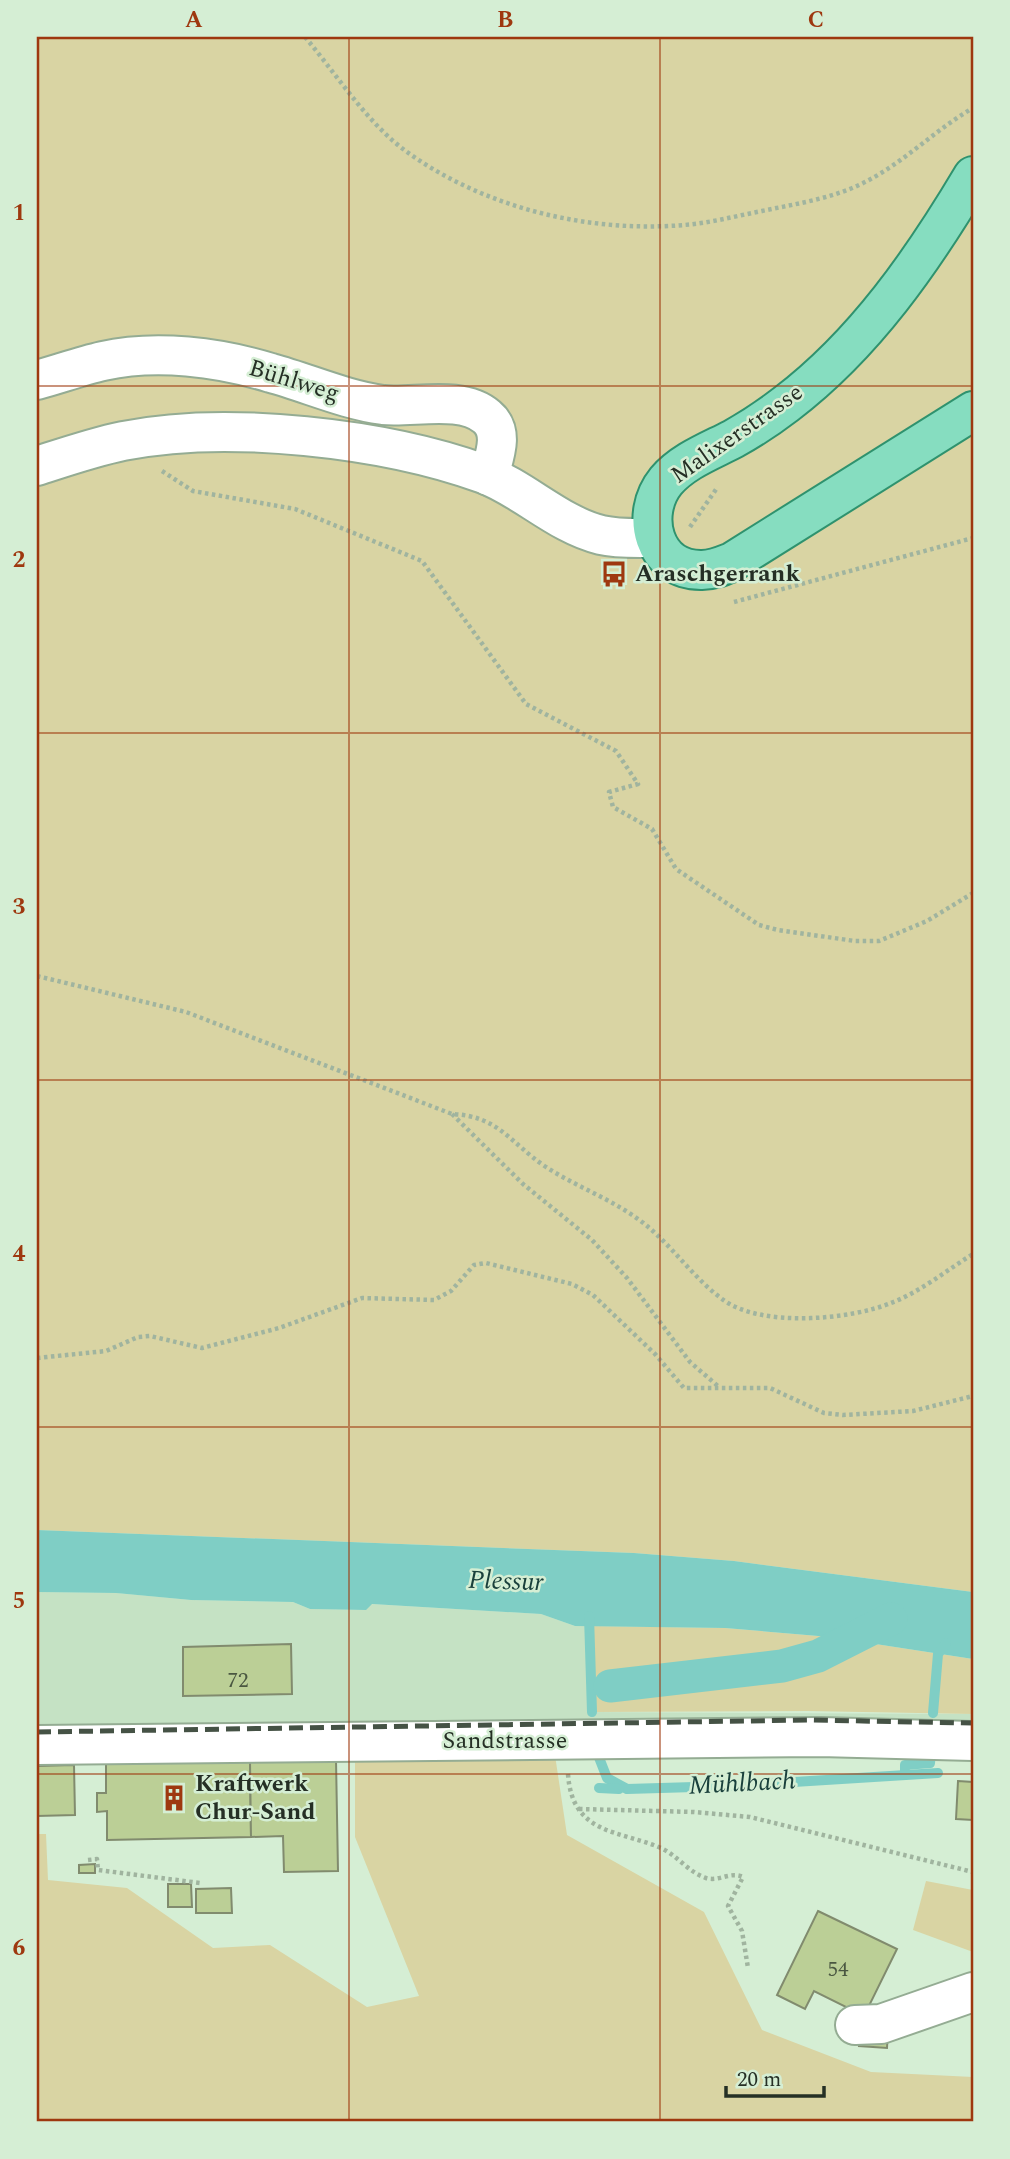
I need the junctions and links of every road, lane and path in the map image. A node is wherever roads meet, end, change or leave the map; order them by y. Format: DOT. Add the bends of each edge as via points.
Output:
graph roads {
  1 [pos="306,37"];
  2 [pos="973,107"];
  3 [pos="973,176"];
  4 [pos="37,380"];
  5 [pos="973,411"];
  6 [pos="37,466"];
  7 [pos="161,470"];
  8 [pos="489,476"];
  9 [pos="723,482"];
  10 [pos="973,538"];
  11 [pos="663,549"];
  12 [pos="724,605"];
  13 [pos="973,894"];
  14 [pos="37,976"];
  15 [pos="452,1114"];
  16 [pos="973,1254"];
  17 [pos="37,1358"];
  18 [pos="719,1387"];
  19 [pos="973,1396"];
  20 [pos="568,1741"];
  21 [pos="973,1741"];
  22 [pos="37,1745"];
  23 [pos="579,1809"];
  24 [pos="88,1860"];
  25 [pos="973,1872"];
  26 [pos="200,1883"];
  27 [pos="748,1968"];
  28 [pos="973,1992"];
  29 [pos="855,2025"];
  1 -- 2 [label="path" via="371,117 405,150 448,178 522,207 606,224 686,225 830,196 880,174"];
  3 -- 11 [label="main road, Malixerstrasse" via="903,282 830,365 778,410 694,459 666,482 651,525"];
  4 -- 8 [label="street, Bühlweg" via="125,357 188,358 253,367 382,404 467,407 485,414 496,430"];
  5 -- 11 [label="main road" via="732,562 699,571"];
  6 -- 8 [label="street" via="150,437 286,435 384,448"];
  7 -- 13 [label="path" via="193,491 295,509 422,561 526,704 616,751 638,784 609,792 613,807 652,829 676,869 759,925 827,938 879,941 927,921"];
  8 -- 11 [label="street" via="575,525"];
  9 -- 11 [label="path"];
  10 -- 12 [label="path"];
  14 -- 15 [label="path" via="186,1012"];
  15 -- 16 [label="path" via="496,1124 546,1167 637,1218 710,1290 745,1312 799,1318 869,1311 894,1303"];
  15 -- 18 [label="path" via="523,1184 592,1240 690,1362"];
  17 -- 18 [label="path" via="106,1351 150,1336 202,1348 279,1328 362,1298 434,1300 451,1291 474,1265 486,1264 572,1284 593,1295 684,1388"];
  18 -- 19 [label="path" via="770,1388 824,1413 843,1415 913,1411"];
  20 -- 21 [label="street, Sandstrasse" via="820,1737"];
  20 -- 22 [label="street, Sandstrasse"];
  20 -- 23 [label="path" via="568,1778"];
  23 -- 25 [label="path" via="750,1817"];
  23 -- 27 [label="path" via="613,1834 663,1849 696,1874 718,1879 743,1877 729,1900 729,1910 742,1931"];
  24 -- 26 [label="path" via="97,1859 98,1870"];
  28 -- 29 [label="street" via="881,2024"];
}
